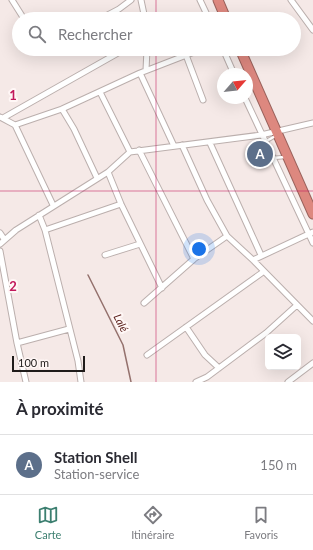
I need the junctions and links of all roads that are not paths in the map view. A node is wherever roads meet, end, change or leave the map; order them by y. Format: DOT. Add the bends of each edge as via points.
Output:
graph roads {
  1 [pos="12,0"];
  2 [pos="131,0"];
  3 [pos="141,0"];
  4 [pos="200,0"];
  5 [pos="291,0"];
  6 [pos="220,1"];
  7 [pos="20,12"];
  8 [pos="113,12"];
  9 [pos="144,12"];
  10 [pos="206,12"];
  11 [pos="224,12"];
  12 [pos="300,12"];
  13 [pos="301,14"];
  14 [pos="313,30"];
  15 [pos="112,56"];
  16 [pos="147,56"];
  17 [pos="183,56"];
  18 [pos="186,56"];
  19 [pos="226,56"];
  20 [pos="243,56"];
  21 [pos="231,68"];
  22 [pos="146,70"];
  23 [pos="140,73"];
  24 [pos="100,92"];
  25 [pos="204,100"];
  26 [pos="248,104"];
  27 [pos="62,109"];
  28 [pos="2,118"];
  29 [pos="313,123"];
  30 [pos="15,125"];
  31 [pos="278,133"];
  32 [pos="261,135"];
  33 [pos="210,142"];
  34 [pos="265,142"];
  35 [pos="182,145"];
  36 [pos="174,146"];
  37 [pos="139,150"];
  38 [pos="130,152"];
  39 [pos="288,156"];
  40 [pos="272,158"];
  41 [pos="108,172"];
  42 [pos="98,178"];
  43 [pos="121,204"];
  44 [pos="53,205"];
  45 [pos="313,214"];
  46 [pos="39,215"];
  47 [pos="45,230"];
  48 [pos="0,233"];
  49 [pos="311,233"];
  50 [pos="227,236"];
  51 [pos="4,239"];
  52 [pos="313,243"];
  53 [pos="0,244"];
  54 [pos="140,244"];
  55 [pos="0,250"];
  56 [pos="105,255"];
  57 [pos="261,255"];
  58 [pos="194,259"];
  59 [pos="253,260"];
  60 [pos="263,272"];
  61 [pos="162,288"];
  62 [pos="144,304"];
  63 [pos="296,305"];
  64 [pos="313,321"];
  65 [pos="186,327"];
  66 [pos="69,329"];
  67 [pos="17,343"];
  68 [pos="147,355"];
  69 [pos="313,363"];
  70 [pos="219,368"];
  71 [pos="26,382"];
  72 [pos="81,382"];
  73 [pos="196,382"];
  74 [pos="288,382"];
  1 -- 7 [label="street"];
  2 -- 8 [label="street"];
  3 -- 9 [label="street"];
  4 -- 10 [label="street"];
  5 -- 12 [label="street"];
  6 -- 11 [label="highway"];
  13 -- 14 [label="street"];
  15 -- 28 [label="street"];
  16 -- 22 [label="street"];
  17 -- 22 [label="street"];
  18 -- 25 [label="street"];
  19 -- 21 [label="street"];
  20 -- 31 [label="highway"];
  22 -- 23 [label="street"];
  23 -- 24 [label="street"];
  23 -- 36 [label="street"];
  24 -- 27 [label="street"];
  24 -- 38 [label="street"];
  26 -- 32 [label="street"];
  27 -- 30 [label="street"];
  27 -- 42 [label="street"];
  28 -- 30 [label="street"];
  29 -- 31 [label="street"];
  30 -- 44 [label="street"];
  31 -- 32 [label="street"];
  31 -- 34 [label="lane"];
  31 -- 39 [label="highway"];
  32 -- 33 [label="street"];
  32 -- 34 [label="street"];
  33 -- 35 [label="street"];
  33 -- 57 [label="street"];
  34 -- 40 [label="street"];
  34 -- 40 [label="lane" via="251,150 256,162"];
  35 -- 36 [label="street"];
  35 -- 50 [label="street"];
  36 -- 37 [label="street"];
  37 -- 38 [label="street"];
  37 -- 58 [label="street"];
  38 -- 41 [label="street"];
  39 -- 40 [label="lane"];
  39 -- 45 [label="highway"];
  40 -- 49 [label="street"];
  41 -- 42 [label="street"];
  41 -- 43 [label="street"];
  42 -- 44 [label="street"];
  43 -- 47 [label="street"];
  43 -- 54 [label="street"];
  44 -- 46 [label="street"];
  46 -- 47 [label="street"];
  46 -- 51 [label="street"];
  47 -- 66 [label="street"];
  48 -- 51 [label="street"];
  49 -- 52 [label="street"];
  49 -- 57 [label="street"];
  50 -- 58 [label="street"];
  50 -- 59 [label="street"];
  51 -- 53 [label="street"];
  54 -- 56 [label="street"];
  54 -- 61 [label="street"];
  55 -- 67 [label="street"];
  57 -- 59 [label="street"];
  58 -- 61 [label="street"];
  59 -- 60 [label="street"];
  60 -- 63 [label="street"];
  60 -- 65 [label="street"];
  61 -- 62 [label="street"];
  63 -- 64 [label="street"];
  63 -- 70 [label="street" via="266,333"];
  65 -- 68 [label="street"];
  65 -- 70 [label="street"];
  66 -- 67 [label="street"];
  66 -- 72 [label="street"];
  67 -- 71 [label="street"];
  69 -- 74 [label="street"];
  70 -- 73 [label="street"];
}
